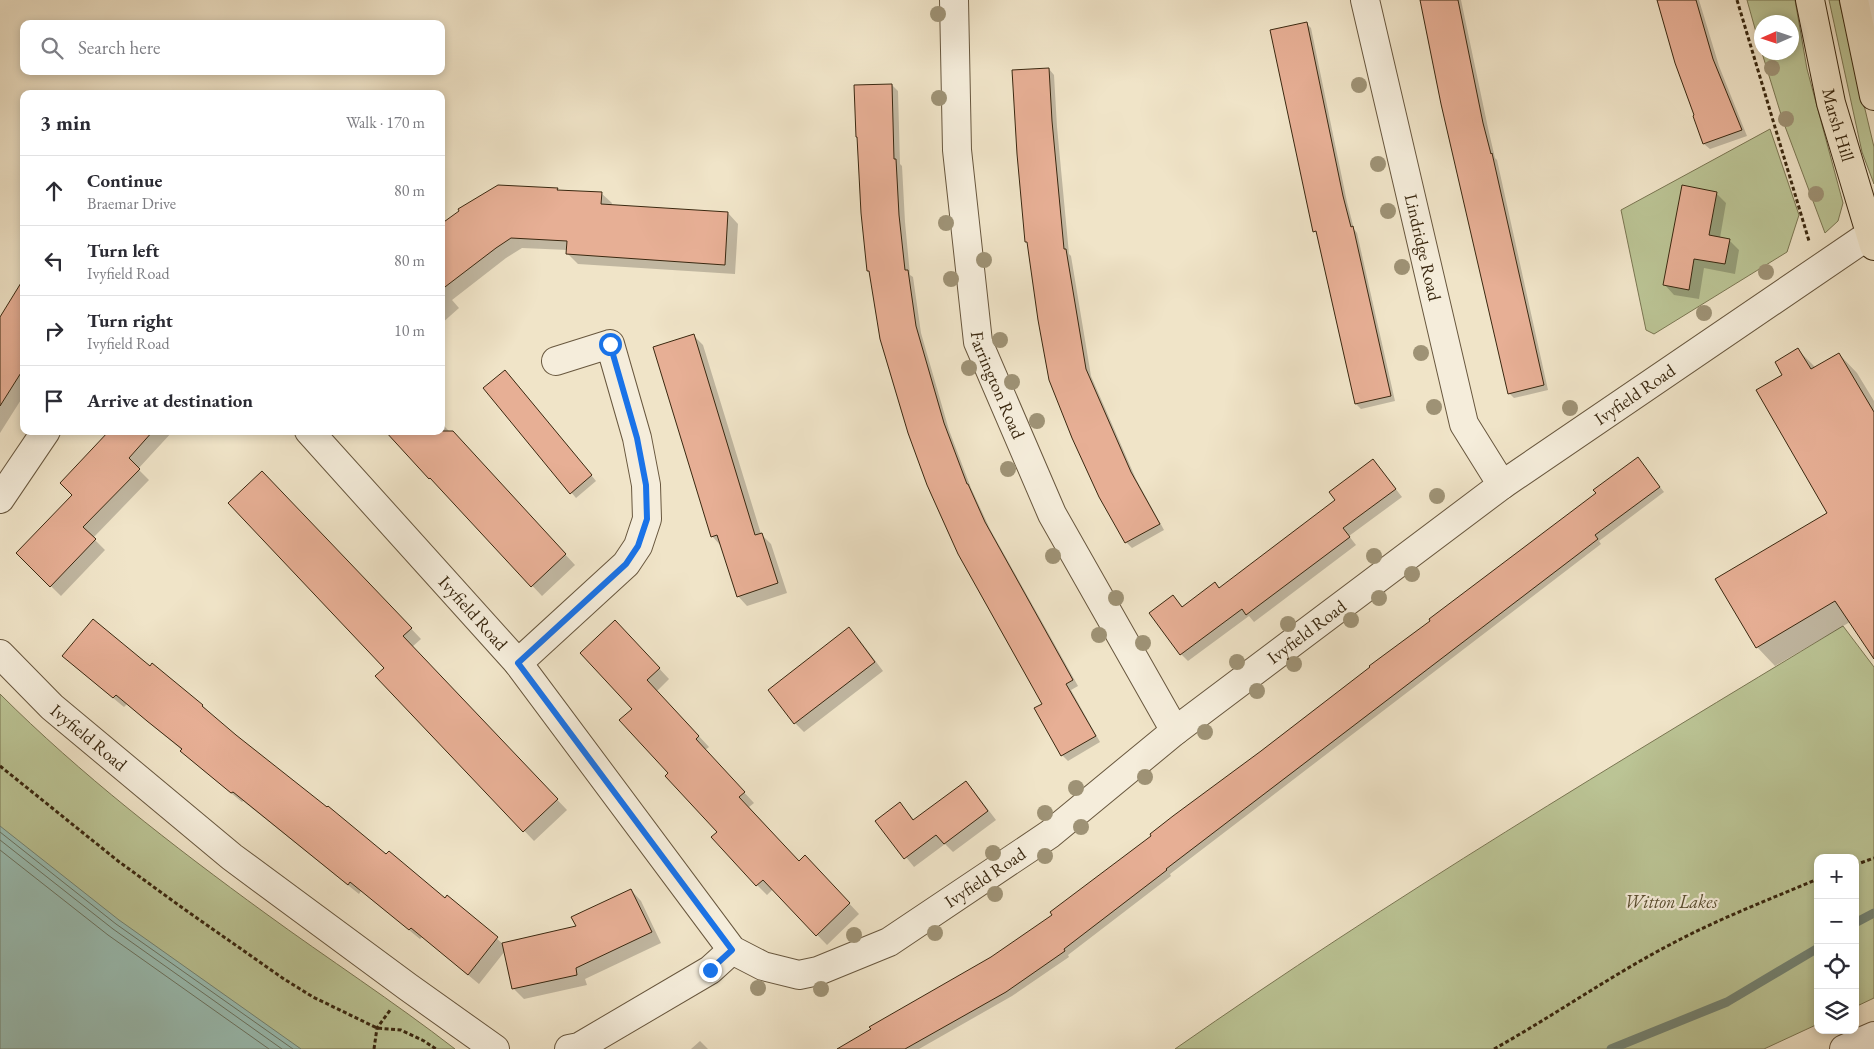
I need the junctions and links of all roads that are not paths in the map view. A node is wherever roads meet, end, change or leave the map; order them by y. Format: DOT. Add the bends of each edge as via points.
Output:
graph roads {
  1 [pos="954,0"];
  2 [pos="1365,0"];
  3 [pos="1810,0"];
  4 [pos="1855,0"];
  5 [pos="1874,21"];
  6 [pos="1874,96"];
  7 [pos="1872,241"];
  8 [pos="556,361"];
  9 [pos="43,435"];
  10 [pos="313,435"];
  11 [pos="1502,485"];
  12 [pos="0,499"];
  13 [pos="0,654"];
  14 [pos="518,663"];
  15 [pos="1175,731"];
  16 [pos="732,950"];
  17 [pos="1874,1036"];
  18 [pos="495,1049"];
  19 [pos="570,1049"];
  20 [pos="1844,1049"];
  1 -- 15 [label="street, Farrington Road" via="958,150 978,342 1052,514"];
  2 -- 11 [label="street, Lindridge Road" via="1464,424"];
  3 -- 7 [label="main road, Marsh Hill" via="1831,103"];
  4 -- 5 [label="street"];
  4 -- 6 [label="main road"];
  7 -- 11 [label="street, Ivyfield Road" via="1820,269"];
  8 -- 14 [label="street" via="610,344 637,438 646,485 647,519 638,546 626,564"];
  9 -- 12 [label="street"];
  10 -- 14 [label="street, Ivyfield Road"];
  11 -- 15 [label="street, Ivyfield Road"];
  13 -- 18 [label="street, Ivyfield Road" via="52,707 232,857"];
  14 -- 16 [label="street, Ivyfield Road"];
  15 -- 16 [label="street, Ivyfield Road" via="1050,834 889,942 818,971 799,975 763,966"];
  16 -- 19 [label="street" via="710,970 579,1047"];
  17 -- 20 [label="street"];
}
